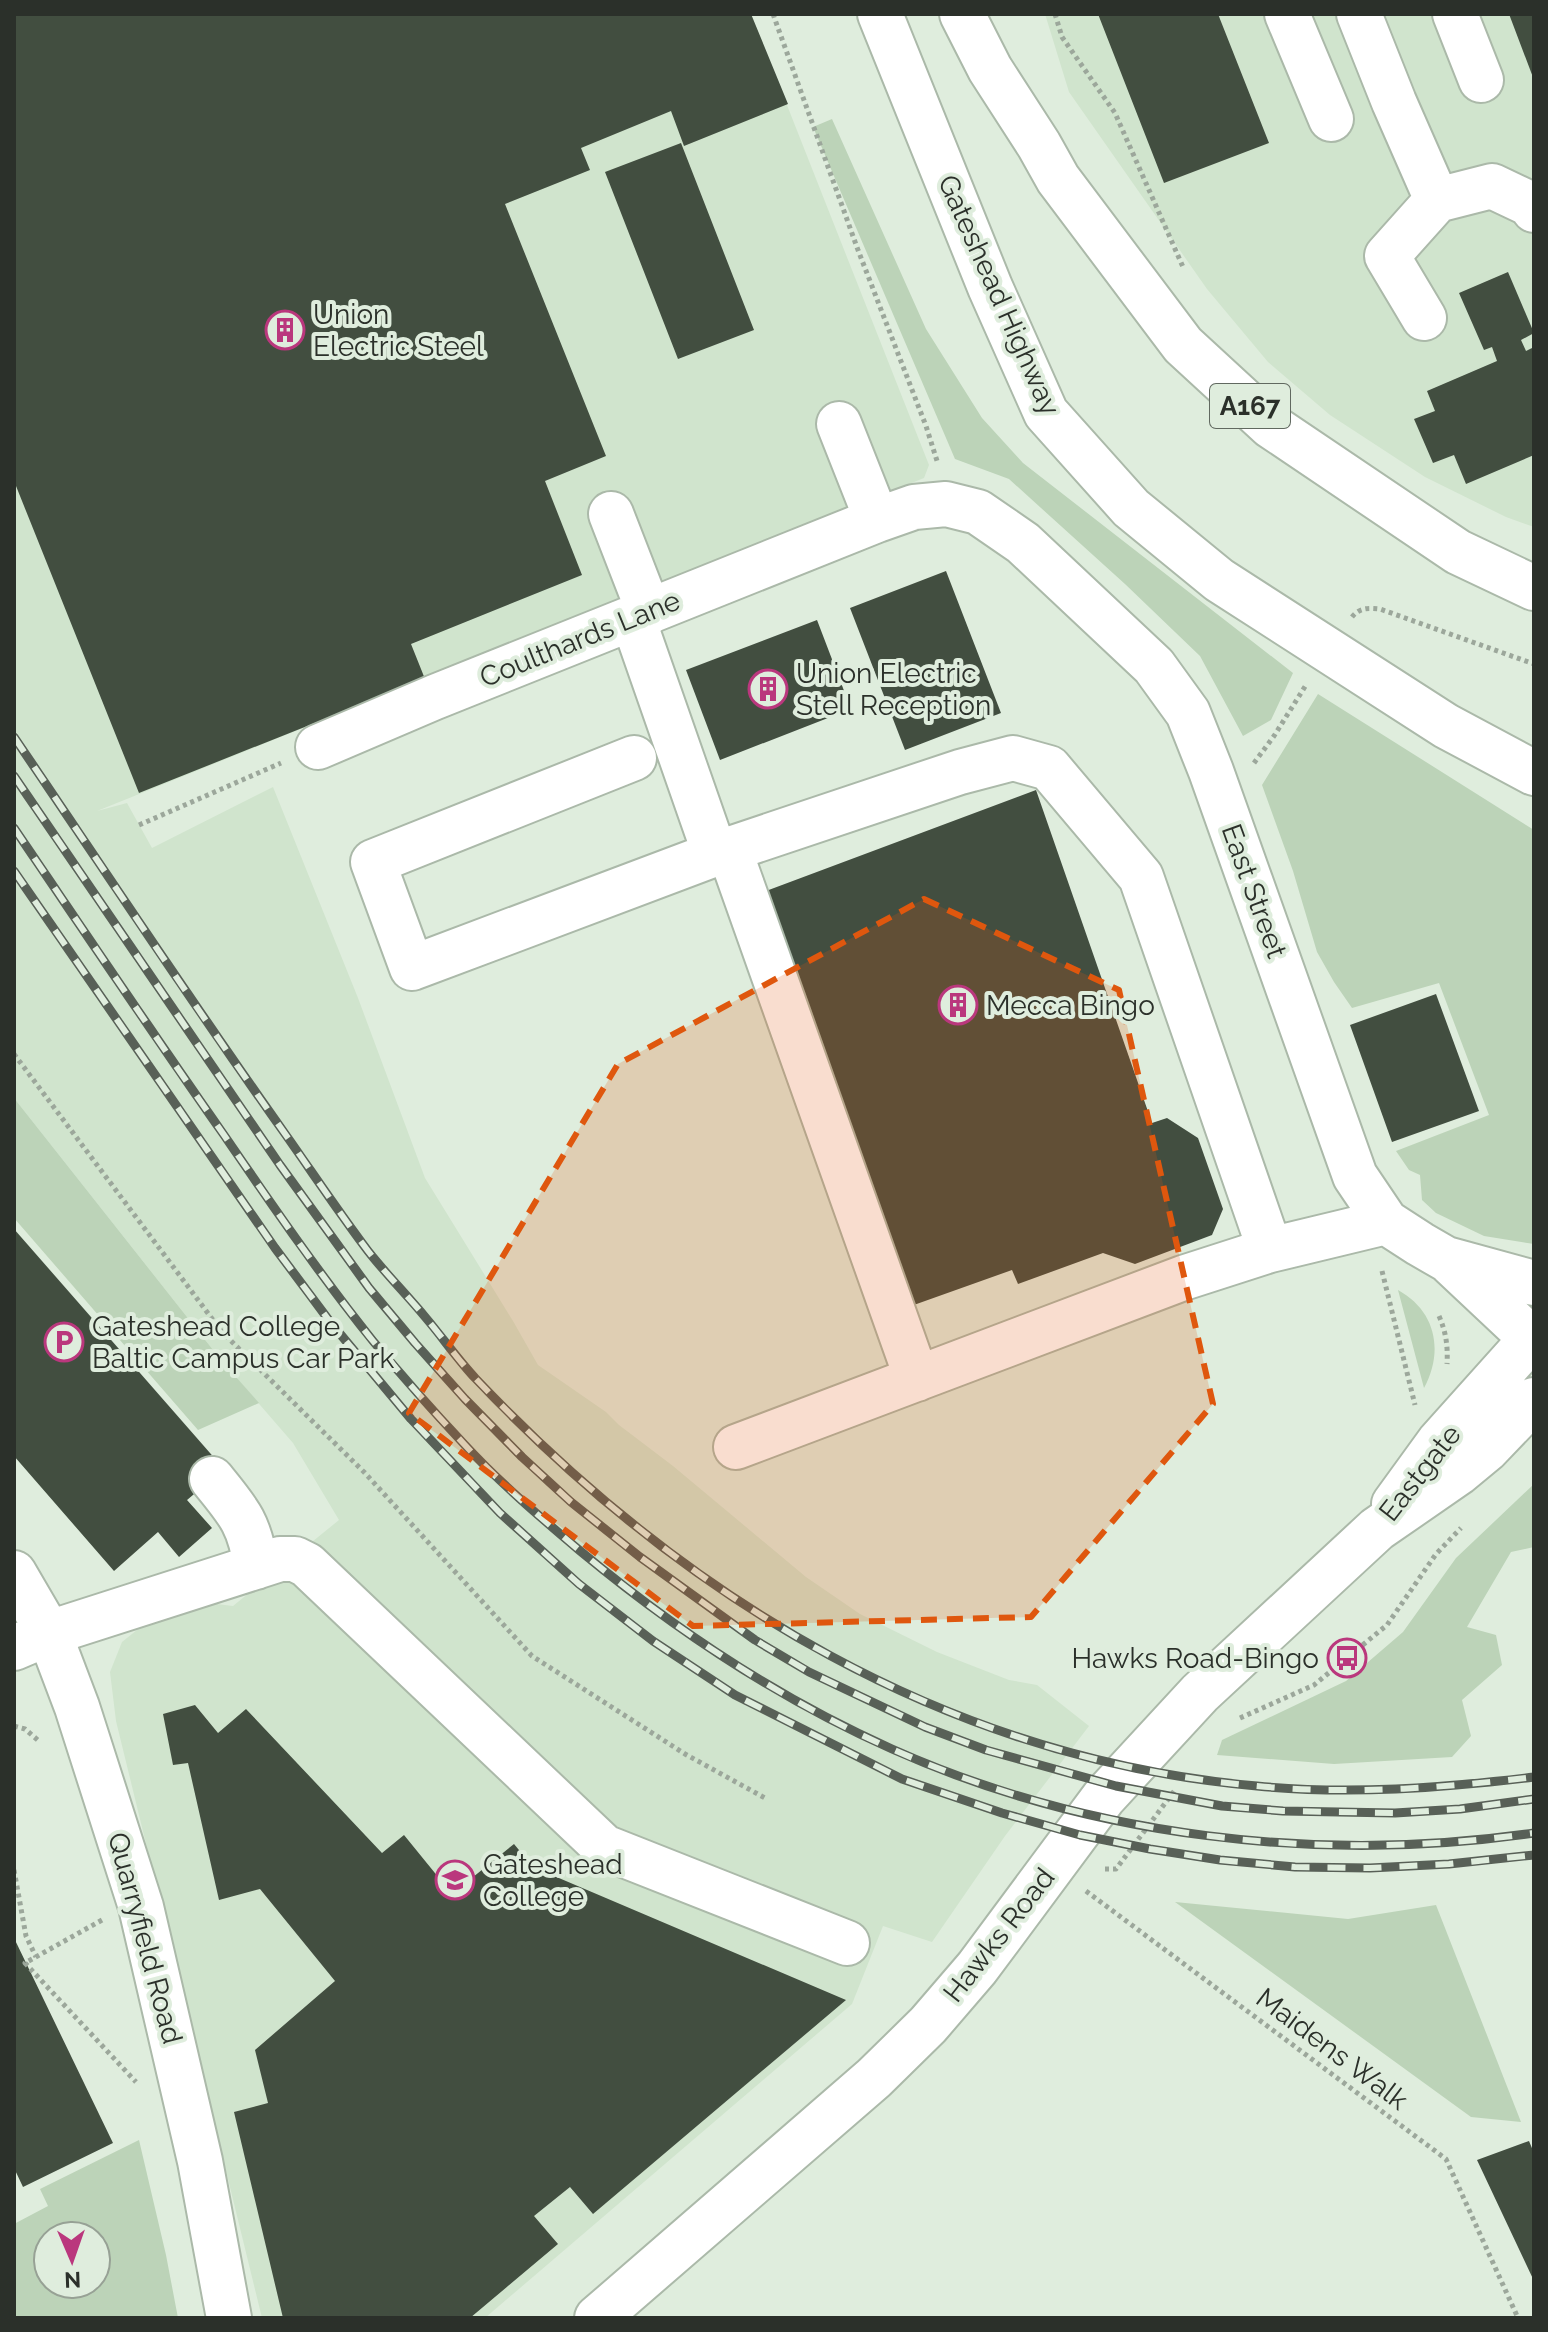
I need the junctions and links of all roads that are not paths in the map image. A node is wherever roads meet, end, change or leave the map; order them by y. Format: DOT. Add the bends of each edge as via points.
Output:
graph roads {
  1 [pos="880,14"];
  2 [pos="962,14"];
  3 [pos="1287,14"];
  4 [pos="1359,14"];
  5 [pos="1455,14"];
  6 [pos="1481,80"];
  7 [pos="1331,119"];
  8 [pos="1437,200"];
  9 [pos="1534,210"];
  10 [pos="1424,318"];
  11 [pos="839,424"];
  12 [pos="611,514"];
  13 [pos="877,520"];
  14 [pos="1023,543"];
  15 [pos="1534,588"];
  16 [pos="641,616"];
  17 [pos="318,747"];
  18 [pos="634,758"];
  19 [pos="1534,773"];
  20 [pos="722,852"];
  21 [pos="1386,1222"];
  22 [pos="1270,1250"];
  23 [pos="1446,1259"];
  24 [pos="1534,1283"];
  25 [pos="1533,1339"];
  26 [pos="917,1379"];
  27 [pos="1534,1400"];
  28 [pos="736,1447"];
  29 [pos="212,1479"];
  30 [pos="1377,1529"];
  31 [pos="256,1567"];
  32 [pos="14,1573"];
  33 [pos="32,1640"];
  34 [pos="847,1943"];
  35 [pos="229,2318"];
  36 [pos="597,2318"];
  1 -- 19 [label="main road, Gateshead Highway" via="1046,413 1131,508 1219,580 1446,726"];
  2 -- 15 [label="main road, A167" via="1058,179 1183,345 1271,426 1458,552"];
  3 -- 7 [label="main road"];
  4 -- 8 [label="main road"];
  5 -- 6 [label="main road"];
  8 -- 9 [label="main road" via="1492,186"];
  8 -- 10 [label="main road" via="1387,256"];
  11 -- 13 [label="main road"];
  12 -- 16 [label="main road"];
  13 -- 14 [label="main road, Coulthards Lane" via="914,507 946,504 978,512"];
  13 -- 16 [label="main road, Coulthards Lane"];
  14 -- 21 [label="main road, East Street" via="1154,666 1188,713 1355,1176"];
  16 -- 17 [label="main road, Coulthards Lane"];
  16 -- 20 [label="main road"];
  18 -- 20 [label="main road" via="373,862 412,968"];
  20 -- 22 [label="main road" via="1013,758 1049,768 1141,877"];
  20 -- 26 [label="main road"];
  21 -- 22 [label="main road"];
  21 -- 23 [label="main road, East Street"];
  22 -- 26 [label="main road"];
  23 -- 24 [label="main road, East Street"];
  23 -- 25 [label="main road, East Street"];
  25 -- 30 [label="main road, Eastgate" via="1439,1442"];
  26 -- 28 [label="main road"];
  27 -- 30 [label="main road, Eastgate" via="1458,1473"];
  29 -- 31 [label="main road" via="243,1519"];
  30 -- 36 [label="main road, Hawks Road" via="1160,1735 1104,1797 928,2025"];
  31 -- 33 [label="main road"];
  31 -- 34 [label="main road" via="280,1559 307,1565 604,1847"];
  32 -- 33 [label="main road, Quarryfield Road"];
  33 -- 35 [label="main road, Quarryfield Road" via="90,1744 141,1907 200,2161"];
}
